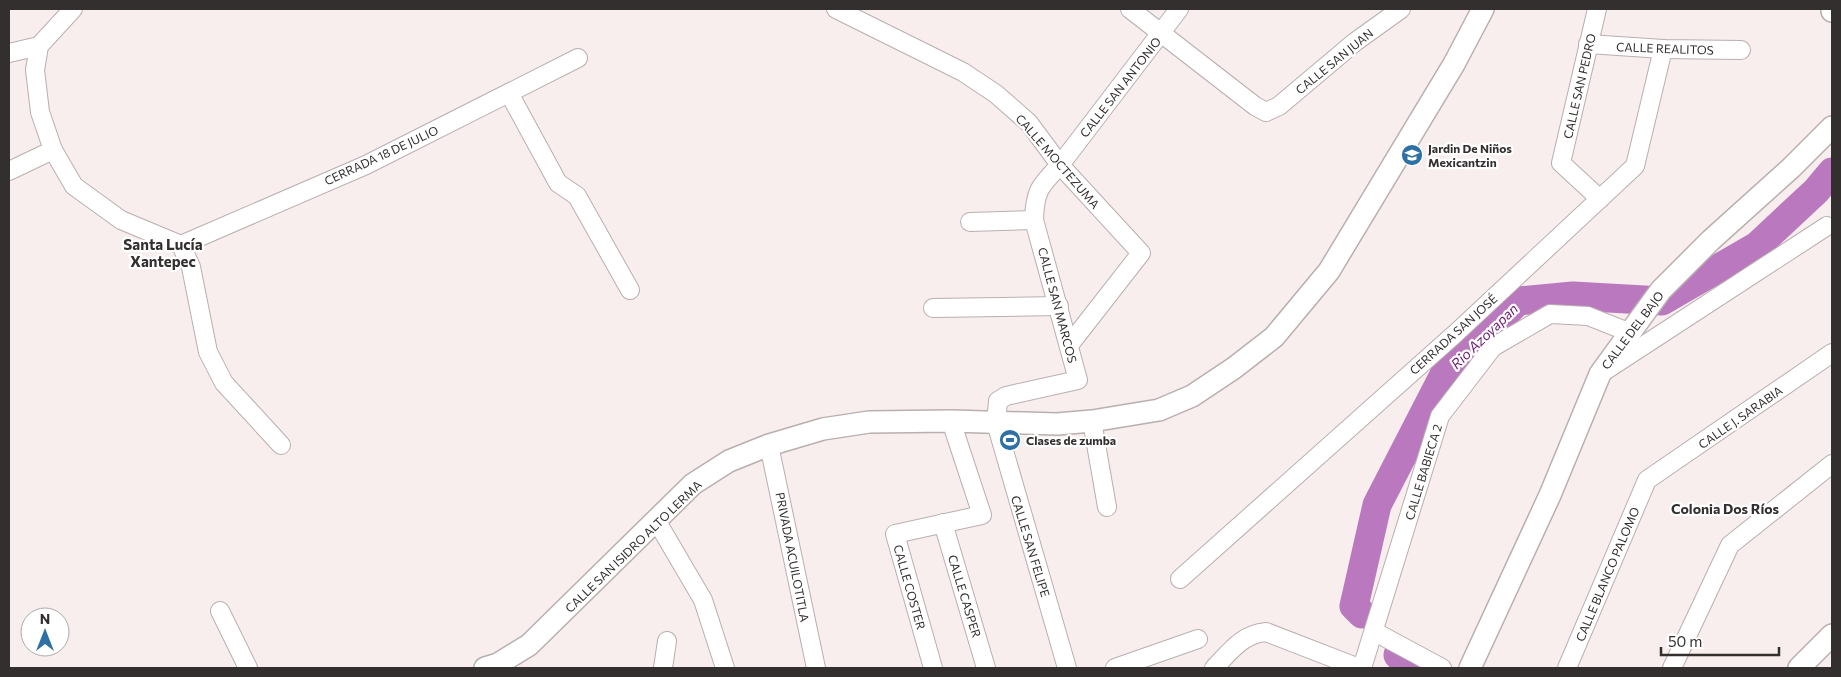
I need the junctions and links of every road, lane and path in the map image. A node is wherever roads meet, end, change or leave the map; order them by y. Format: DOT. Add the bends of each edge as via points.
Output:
graph roads {
  1 [pos="73,9"];
  2 [pos="836,9"];
  3 [pos="1130,9"];
  4 [pos="1179,9"];
  5 [pos="1401,9"];
  6 [pos="1483,9"];
  7 [pos="1596,9"];
  8 [pos="1161,33"];
  9 [pos="1588,44"];
  10 [pos="39,46"];
  11 [pos="1663,49"];
  12 [pos="1741,50"];
  13 [pos="9,53"];
  14 [pos="578,58"];
  15 [pos="509,93"];
  16 [pos="1832,128"];
  17 [pos="53,150"];
  18 [pos="1060,164"];
  19 [pos="9,171"];
  20 [pos="1600,199"];
  21 [pos="1034,220"];
  22 [pos="970,222"];
  23 [pos="1827,226"];
  24 [pos="181,245"];
  25 [pos="630,290"];
  26 [pos="1059,306"];
  27 [pos="933,308"];
  28 [pos="1636,327"];
  29 [pos="1070,344"];
  30 [pos="1832,353"];
  31 [pos="1600,374"];
  32 [pos="951,421"];
  33 [pos="1092,421"];
  34 [pos="996,423"];
  35 [pos="281,445"];
  36 [pos="769,445"];
  37 [pos="1832,464"];
  38 [pos="1647,480"];
  39 [pos="1107,507"];
  40 [pos="656,520"];
  41 [pos="943,523"];
  42 [pos="1180,579"];
  43 [pos="220,610"];
  44 [pos="1375,632"];
  45 [pos="1832,635"];
  46 [pos="1198,639"];
  47 [pos="667,641"];
  48 [pos="723,667"];
  49 [pos="248,668"];
  50 [pos="485,668"];
  51 [pos="664,668"];
  52 [pos="816,668"];
  53 [pos="932,668"];
  54 [pos="986,668"];
  55 [pos="1067,668"];
  56 [pos="1115,668"];
  57 [pos="1214,668"];
  58 [pos="1360,668"];
  59 [pos="1442,668"];
  60 [pos="1470,668"];
  61 [pos="1567,668"];
  62 [pos="1672,668"];
  63 [pos="1799,668"];
  1 -- 10 [label="street"];
  2 -- 18 [label="street, CALLE MOCTEZUMA" via="963,72 996,94 1029,123"];
  3 -- 8 [label="street"];
  4 -- 8 [label="street, CALLE SAN ANTONIO"];
  5 -- 8 [label="street, CALLE SAN JUAN" via="1355,42 1279,106 1266,112"];
  6 -- 33 [label="street, CALLE SAN ISIDRO ALTO LERMA" via="1454,64 1329,271 1274,337 1192,396 1159,410"];
  7 -- 9 [label="street, CALLE SAN PEDRO"];
  8 -- 18 [label="street, CALLE SAN ANTONIO"];
  9 -- 11 [label="street, CALLE REALITOS"];
  9 -- 20 [label="street, CALLE SAN PEDRO" via="1561,163"];
  10 -- 13 [label="street"];
  10 -- 17 [label="street" via="35,70 40,112"];
  11 -- 12 [label="street, CALLE REALITOS"];
  11 -- 20 [label="street, CERRADA SAN JOSÉ" via="1635,166"];
  14 -- 15 [label="street, CERRADA 18 DE JULIO"];
  15 -- 24 [label="street, CERRADA 18 DE JULIO" via="366,164"];
  15 -- 25 [label="street" via="558,183 577,196"];
  16 -- 28 [label="street, CALLE DEL BAJO" via="1710,240 1661,290"];
  17 -- 19 [label="street"];
  17 -- 24 [label="street" via="74,186 121,220"];
  18 -- 21 [label="street, CALLE SAN MARCOS" via="1039,188"];
  18 -- 29 [label="street, CALLE MOCTEZUMA" via="1141,253"];
  20 -- 42 [label="street, CERRADA SAN JOSÉ" via="1456,333"];
  21 -- 22 [label="street"];
  21 -- 26 [label="street, CALLE SAN MARCOS"];
  23 -- 31 [label="street"];
  24 -- 35 [label="street" via="191,267 208,352 224,383"];
  26 -- 27 [label="street"];
  26 -- 29 [label="street, CALLE SAN MARCOS"];
  28 -- 31 [label="street, CALLE DEL BAJO"];
  28 -- 44 [label="street, CALLE BABIECA 2" via="1588,316 1550,314 1493,347 1440,416"];
  29 -- 34 [label="street, CALLE SAN MARCOS" via="1078,380 1006,396 998,401"];
  30 -- 38 [label="street, CALLE J. SARABIA"];
  31 -- 60 [label="street, CALLE DEL BAJO" via="1550,496"];
  32 -- 34 [label="street, CALLE SAN ISIDRO ALTO LERMA"];
  32 -- 36 [label="street, CALLE SAN ISIDRO ALTO LERMA" via="869,422 823,429"];
  32 -- 41 [label="street, CALLE COSTER" via="982,516"];
  33 -- 34 [label="street, CALLE SAN ISIDRO ALTO LERMA"];
  33 -- 39 [label="street"];
  34 -- 55 [label="street, CALLE SAN FELIPE"];
  36 -- 40 [label="street, CALLE SAN ISIDRO ALTO LERMA" via="729,461 693,484"];
  36 -- 52 [label="street, PRIVADA ACUILOTITLA"];
  37 -- 62 [label="street" via="1730,545"];
  38 -- 61 [label="street, CALLE BLANCO PALOMO"];
  40 -- 48 [label="street" via="703,600"];
  40 -- 50 [label="street, CALLE SAN ISIDRO ALTO LERMA" via="529,645"];
  41 -- 53 [label="street, CALLE COSTER" via="895,534"];
  41 -- 54 [label="street, CALLE CASPER"];
  43 -- 49 [label="street"];
  44 -- 58 [label="street, CALLE BABIECA 2"];
  44 -- 59 [label="street"];
  45 -- 63 [label="street"];
  46 -- 56 [label="street"];
  47 -- 51 [label="street"];
  57 -- 58 [label="street" via="1243,639 1254,633 1266,632"];
}
